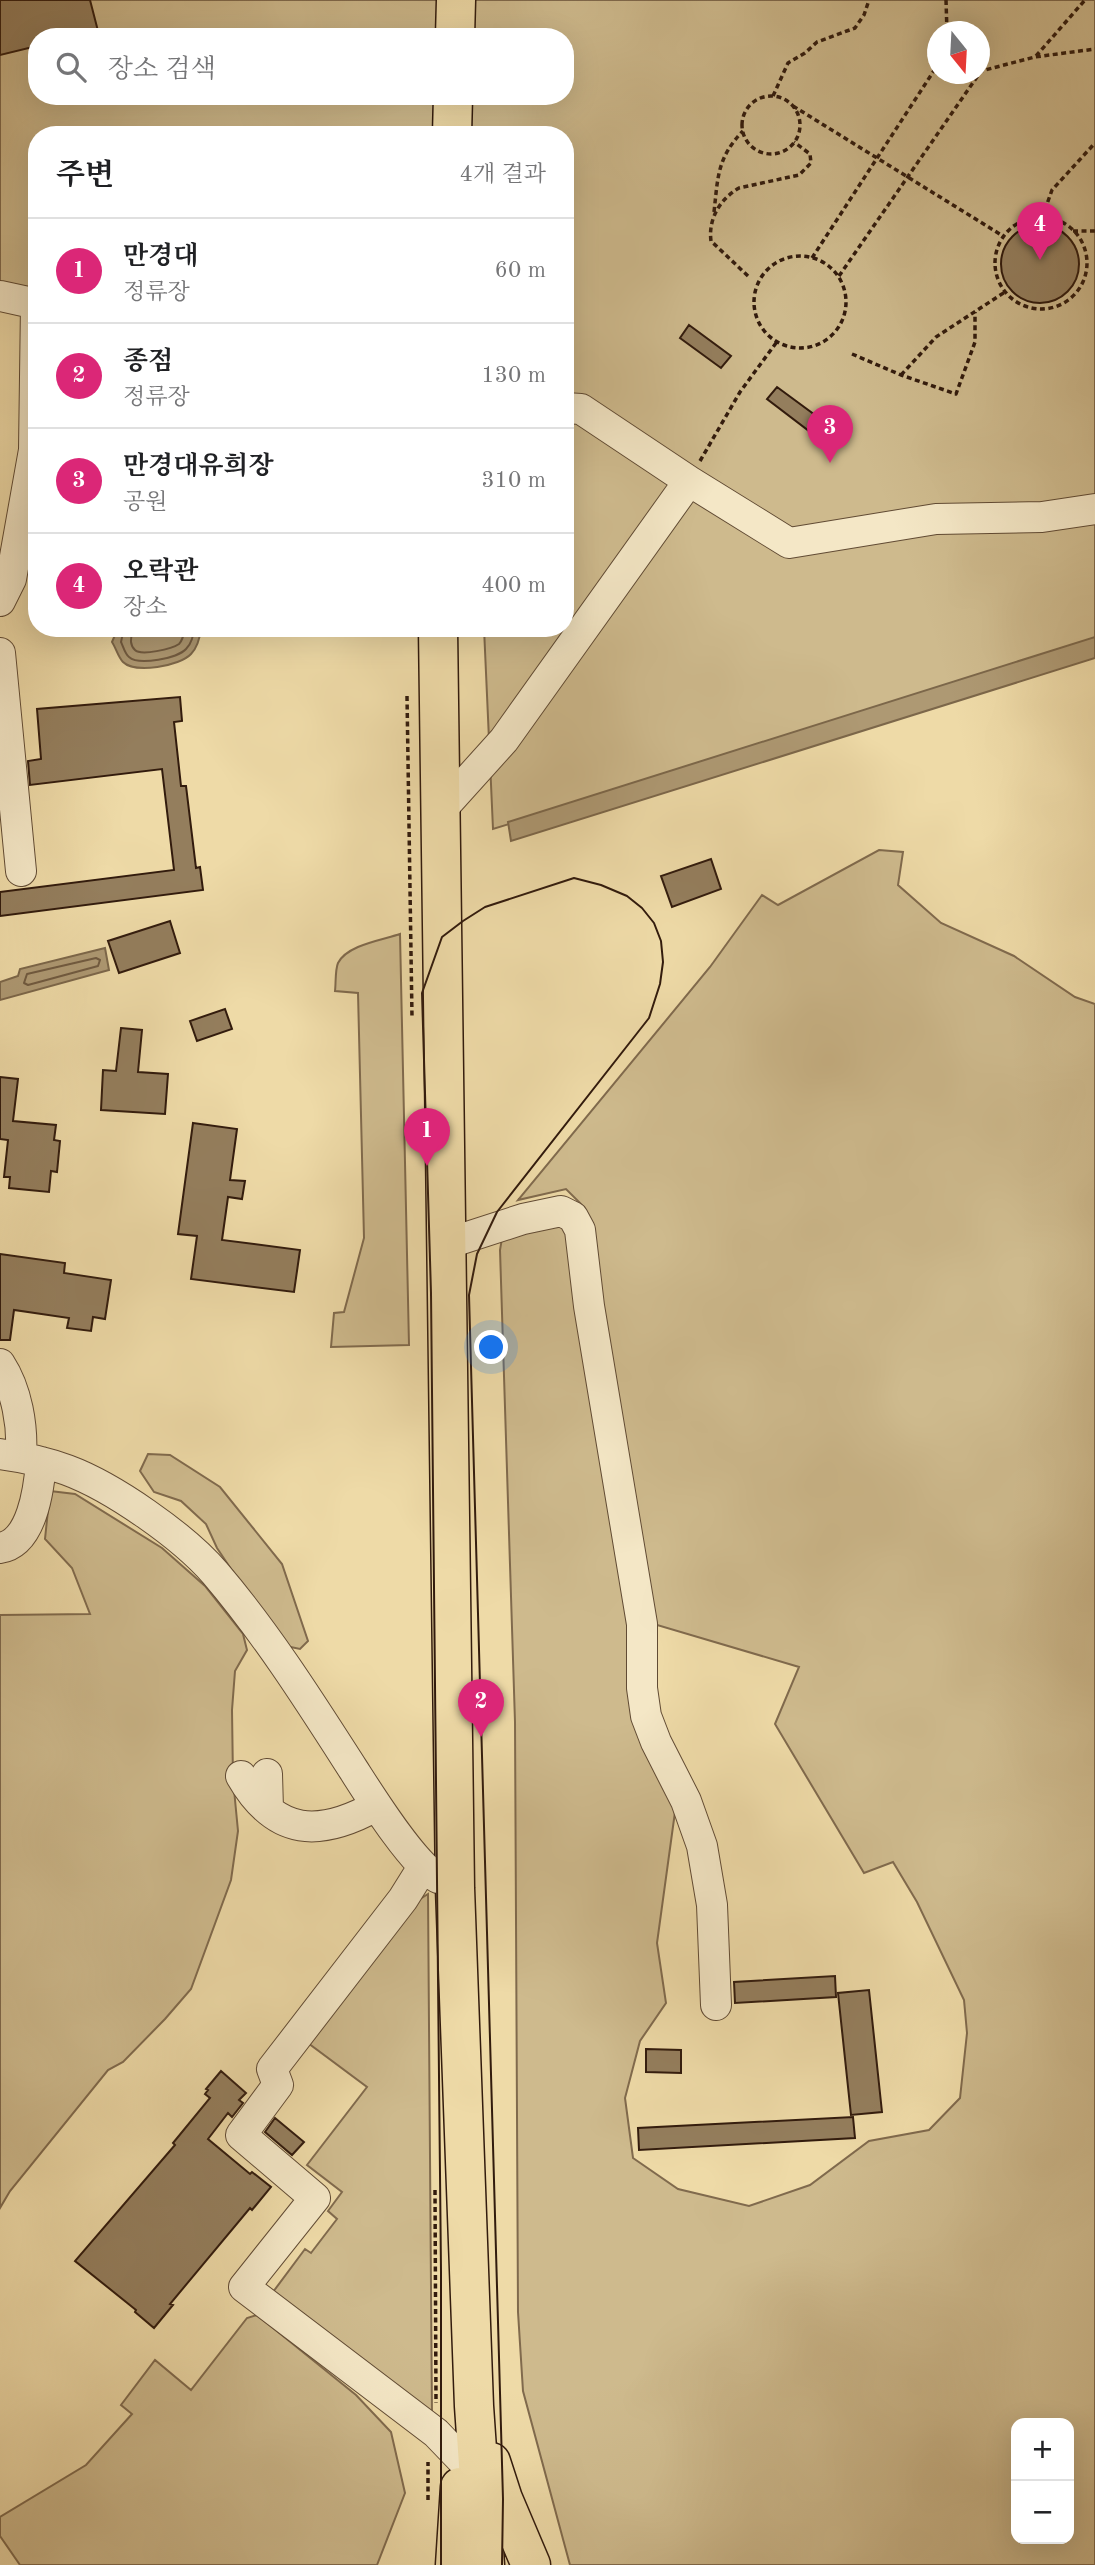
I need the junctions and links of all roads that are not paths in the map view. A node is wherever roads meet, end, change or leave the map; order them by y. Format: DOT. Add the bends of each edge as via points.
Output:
graph roads {
  1 [pos="456,0"];
  2 [pos="455,28"];
  3 [pos="453,105"];
  4 [pos="452,126"];
  5 [pos="0,296"];
  6 [pos="28,302"];
  7 [pos="574,409"];
  8 [pos="689,481"];
  9 [pos="28,484"];
  10 [pos="1095,509"];
  11 [pos="0,601"];
  12 [pos="438,637"];
  13 [pos="0,653"];
  14 [pos="440,811"];
  15 [pos="21,871"];
  16 [pos="446,1244"];
  17 [pos="0,1364"];
  18 [pos="21,1458"];
  19 [pos="0,1548"];
  20 [pos="254,1775"];
  21 [pos="376,1805"];
  22 [pos="423,1867"];
  23 [pos="455,1888"];
  24 [pos="716,2005"];
  25 [pos="474,2406"];
  26 [pos="461,2459"];
  27 [pos="455,2565"];
  28 [pos="485,2565"];
  29 [pos="531,2565"];
  1 -- 2 [label="main road"];
  3 -- 4 [label="main road"];
  5 -- 6 [label="street"];
  7 -- 8 [label="street"];
  8 -- 10 [label="street" via="789,543 936,519 1042,516"];
  8 -- 14 [label="street" via="504,740"];
  9 -- 11 [label="street" via="11,579"];
  12 -- 14 [label="main road"];
  13 -- 15 [label="street"];
  14 -- 16 [label="main road"];
  16 -- 23 [label="main road"];
  16 -- 24 [label="street" via="561,1211 573,1217 580,1230 640,1612 646,1716 702,1846 712,1905"];
  17 -- 18 [label="street" via="23,1433"];
  18 -- 19 [label="street" via="38,1494 25,1529 9,1546"];
  18 -- 21 [label="street" via="68,1470 115,1495 169,1531 214,1571 312,1703"];
  20 -- 21 [label="street" via="268,1809 292,1824 328,1825"];
  21 -- 22 [label="street"];
  22 -- 23 [label="street"];
  22 -- 26 [label="street" via="272,2069 278,2085 241,2134 315,2198 244,2287 436,2433"];
  23 -- 25 [label="main road"];
  25 -- 26 [label="main road"];
  25 -- 28 [label="main road"];
  25 -- 29 [label="main road" via="503,2499"];
  26 -- 27 [label="main road"];
}
